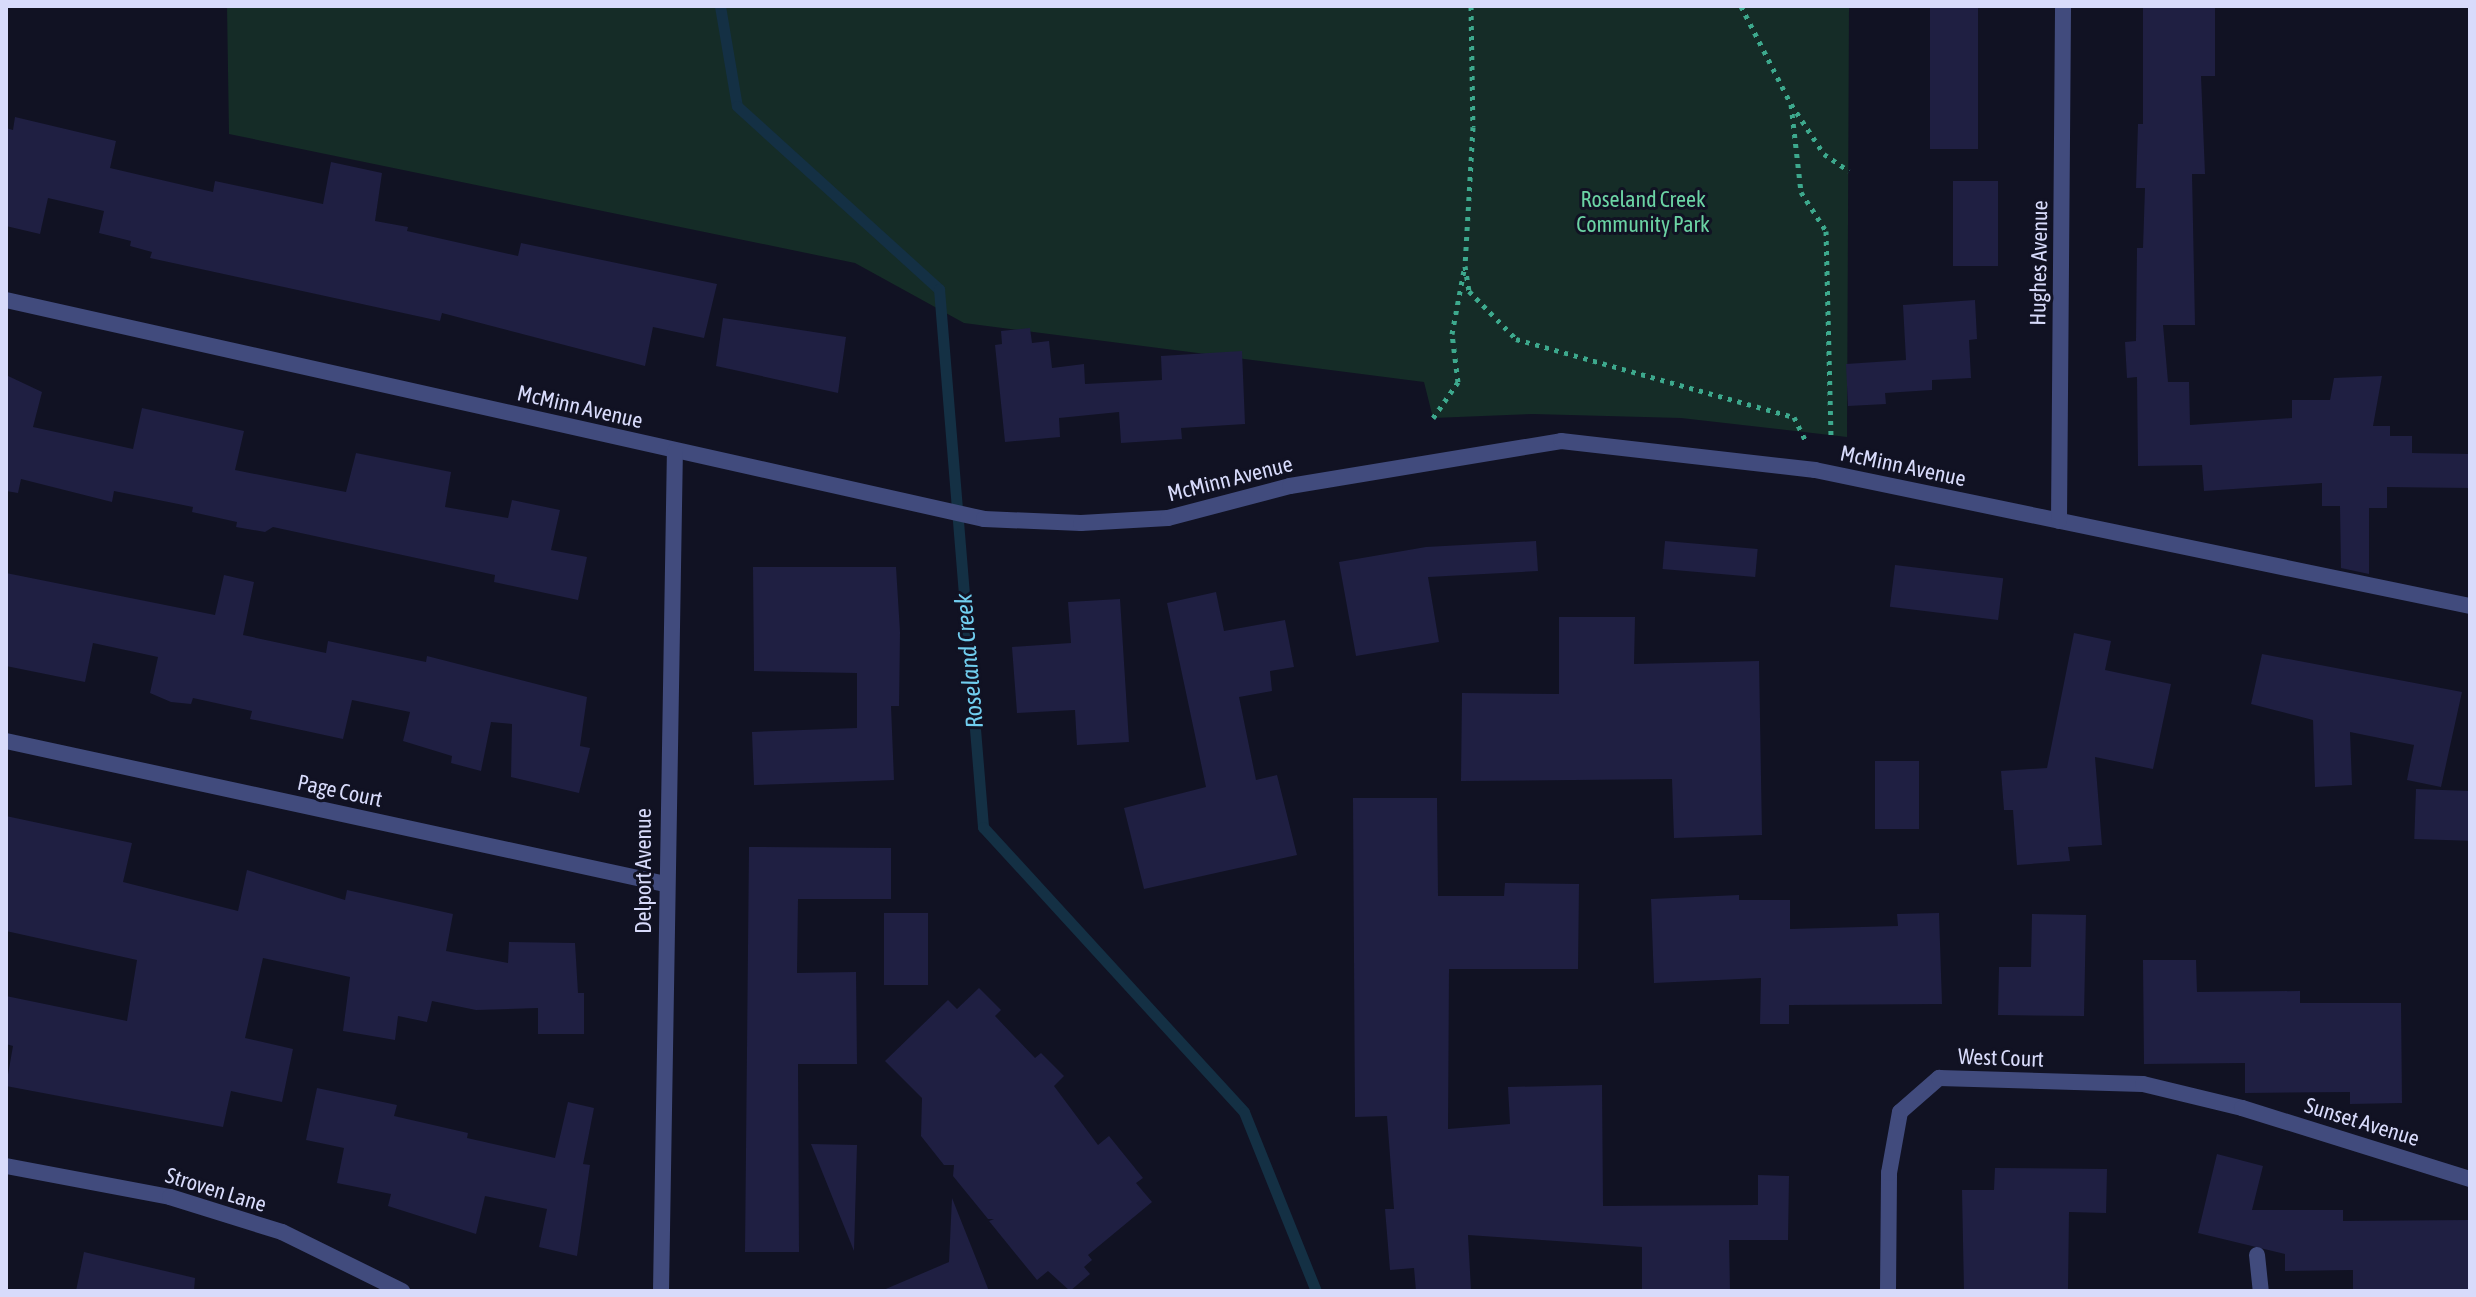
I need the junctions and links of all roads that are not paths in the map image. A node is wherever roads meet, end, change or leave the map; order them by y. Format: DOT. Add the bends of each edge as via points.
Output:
graph roads {
  1 [pos="2063,6"];
  2 [pos="6,300"];
  3 [pos="675,451"];
  4 [pos="2059,521"];
  5 [pos="2470,606"];
  6 [pos="6,741"];
  7 [pos="665,884"];
  8 [pos="2242,1108"];
  9 [pos="6,1166"];
  10 [pos="2470,1179"];
  11 [pos="2257,1255"];
  12 [pos="402,1291"];
  13 [pos="661,1291"];
  14 [pos="1888,1291"];
  15 [pos="2261,1291"];
  1 -- 4 [label="street, Hughes Avenue"];
  2 -- 3 [label="street, McMinn Avenue"];
  3 -- 4 [label="street, McMinn Avenue" via="984,519 1081,523 1168,518 1290,486 1561,441 1815,470"];
  3 -- 7 [label="street, Delport Avenue"];
  4 -- 5 [label="street, McMinn Avenue"];
  6 -- 7 [label="street, Page Court"];
  7 -- 13 [label="street, Delport Avenue"];
  8 -- 10 [label="street, Sunset Avenue"];
  8 -- 14 [label="street, West Court" via="2143,1084 1939,1078 1900,1112 1889,1173"];
  9 -- 12 [label="street, Stroven Lane" via="170,1197 282,1232"];
  11 -- 15 [label="street"];
}
